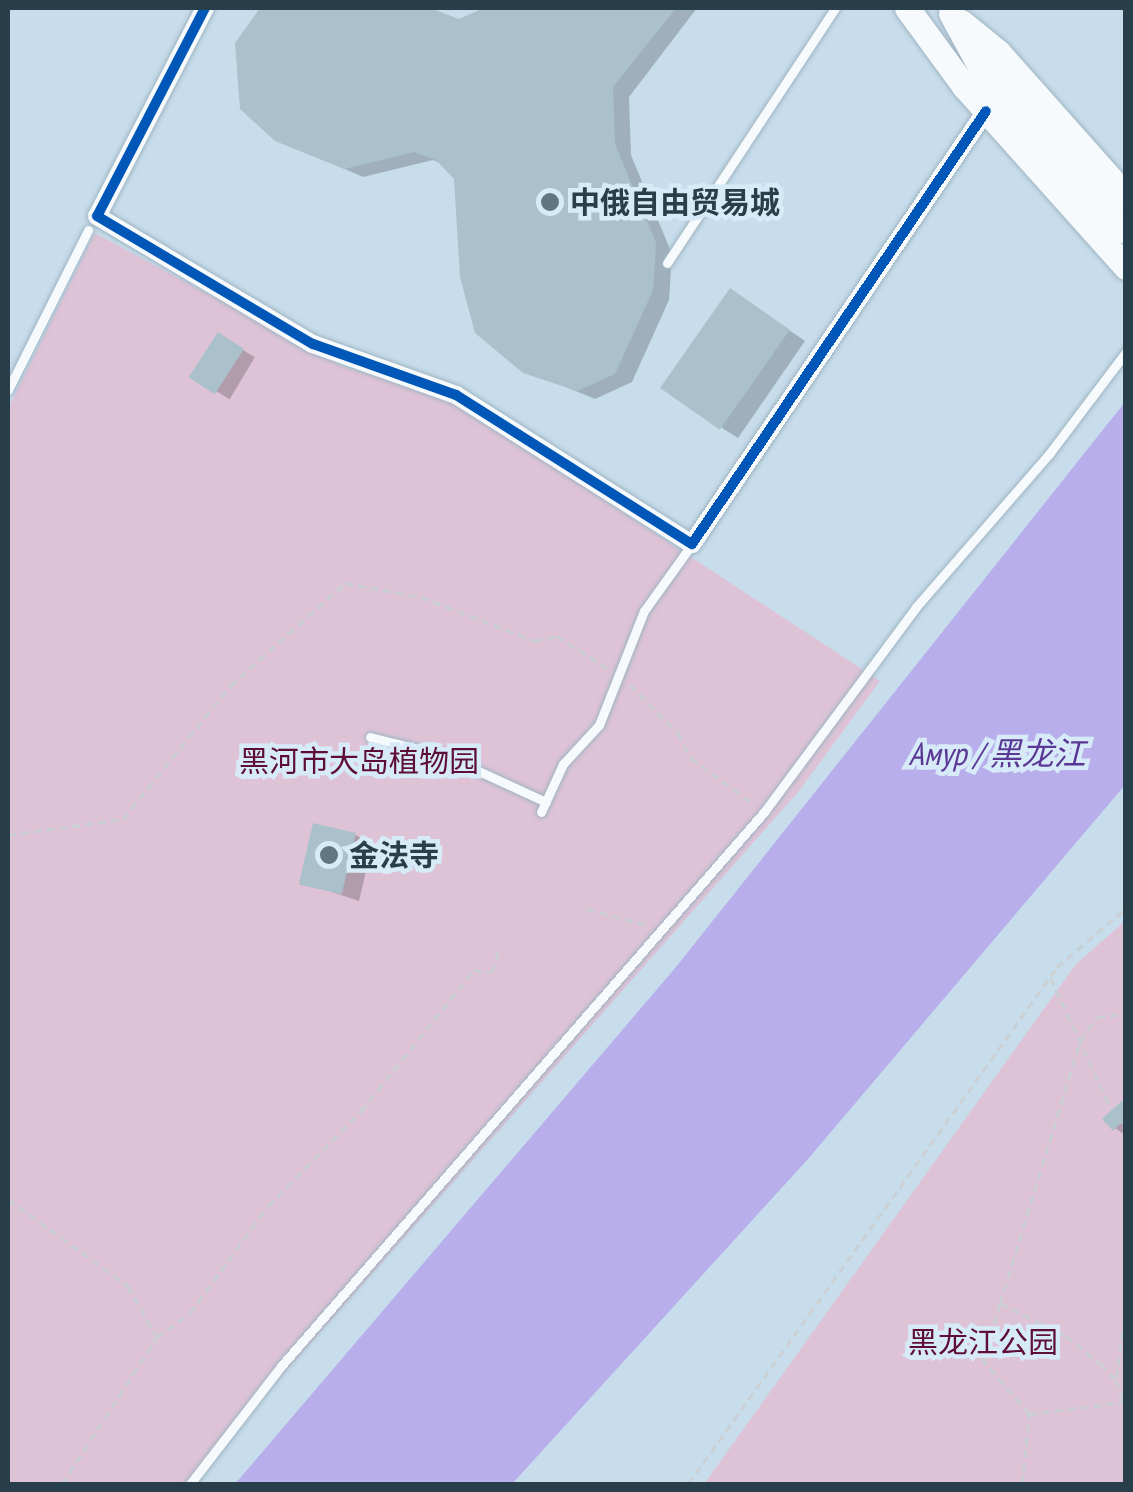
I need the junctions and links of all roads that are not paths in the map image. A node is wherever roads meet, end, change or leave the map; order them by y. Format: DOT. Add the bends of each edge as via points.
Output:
graph roads {
  1 [pos="205,8"];
  2 [pos="835,8"];
  3 [pos="907,8"];
  4 [pos="948,10"];
  5 [pos="932,36"];
  6 [pos="982,70"];
  7 [pos="1007,107"];
  8 [pos="1126,196"];
  9 [pos="88,230"];
  10 [pos="1126,231"];
  11 [pos="668,263"];
  12 [pos="1126,267"];
  13 [pos="1126,352"];
  14 [pos="8,390"];
  15 [pos="692,544"];
  16 [pos="370,736"];
  17 [pos="190,1484"];
  1 -- 15 [label="street" via="97,216 313,344 456,396"];
  2 -- 11 [label="lane"];
  3 -- 5 [label="main road"];
  4 -- 6 [label="main road"];
  4 -- 7 [label="main road"];
  5 -- 6 [label="main road"];
  5 -- 7 [label="main road"];
  6 -- 7 [label="main road"];
  7 -- 8 [label="main road"];
  7 -- 10 [label="main road"];
  7 -- 12 [label="main road"];
  7 -- 15 [label="street"];
  9 -- 14 [label="lane"];
  13 -- 17 [label="lane" via="916,607 764,812 282,1365"];
  15 -- 16 [label="lane" via="644,611 599,725 563,764 543,807 446,756"];
}
